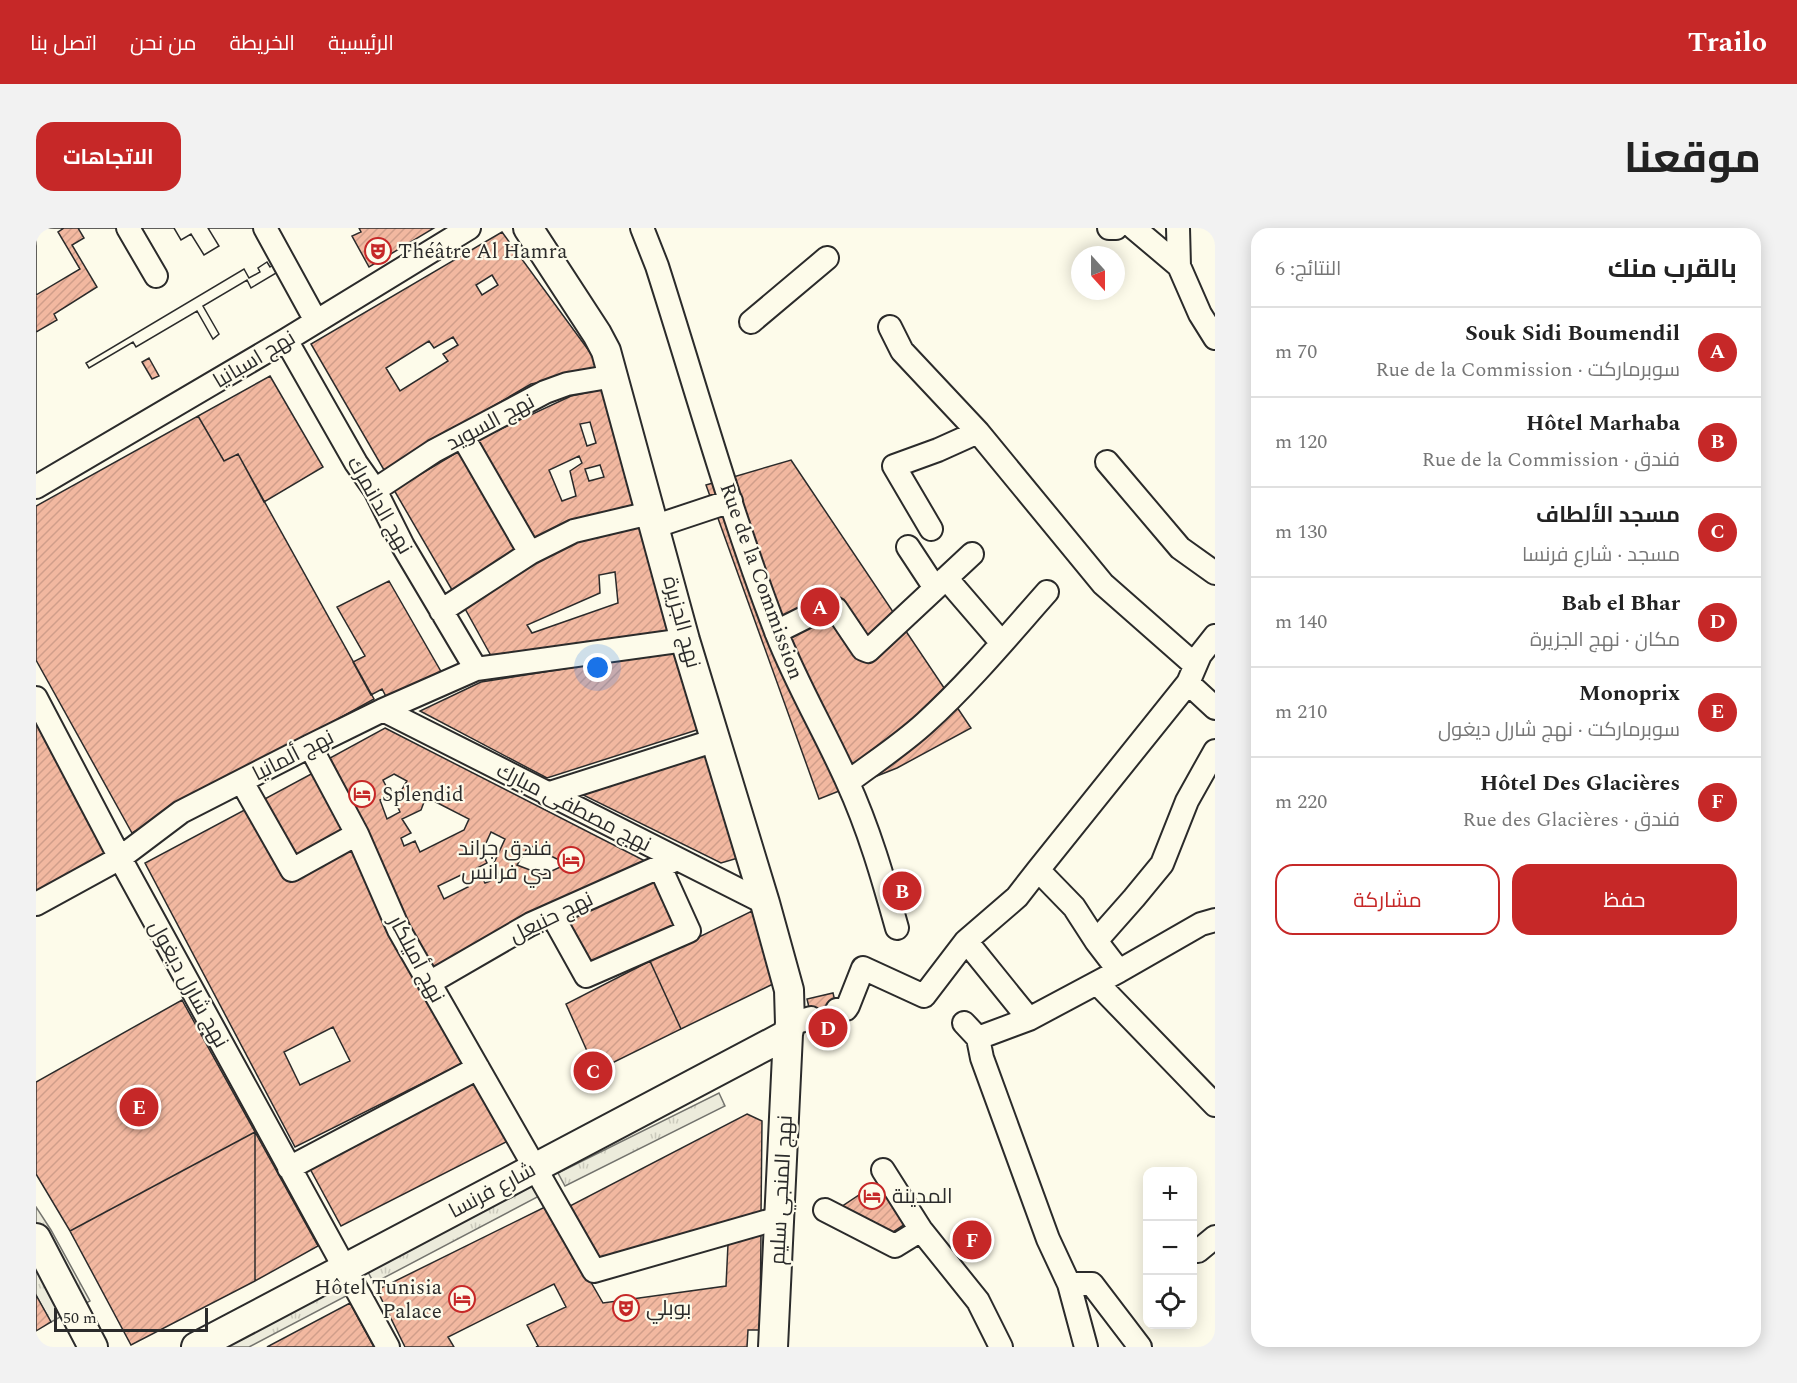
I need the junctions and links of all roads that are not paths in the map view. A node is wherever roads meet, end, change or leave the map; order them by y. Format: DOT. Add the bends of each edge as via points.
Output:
graph roads {
  1 [pos="128,228"];
  2 [pos="265,228"];
  3 [pos="470,228"];
  4 [pos="528,228"];
  5 [pos="642,228"];
  6 [pos="1109,228"];
  7 [pos="1116,228"];
  8 [pos="1134,228"];
  9 [pos="1178,228"];
  10 [pos="827,258"];
  11 [pos="1179,267"];
  12 [pos="156,276"];
  13 [pos="1207,307"];
  14 [pos="316,321"];
  15 [pos="751,322"];
  16 [pos="890,327"];
  17 [pos="1215,338"];
  18 [pos="286,340"];
  19 [pos="614,376"];
  20 [pos="978,432"];
  21 [pos="463,437"];
  22 [pos="1107,462"];
  23 [pos="36,487"];
  24 [pos="375,490"];
  25 [pos="731,501"];
  26 [pos="652,520"];
  27 [pos="931,529"];
  28 [pos="908,547"];
  29 [pos="530,553"];
  30 [pos="972,554"];
  31 [pos="1215,573"];
  32 [pos="940,583"];
  33 [pos="1047,592"];
  34 [pos="441,611"];
  35 [pos="776,632"];
  36 [pos="1215,636"];
  37 [pos="686,640"];
  38 [pos="1002,643"];
  39 [pos="476,669"];
  40 [pos="1192,674"];
  41 [pos="36,698"];
  42 [pos="1215,708"];
  43 [pos="383,711"];
  44 [pos="716,740"];
  45 [pos="310,746"];
  46 [pos="1215,751"];
  47 [pos="242,782"];
  48 [pos="848,782"];
  49 [pos="547,794"];
  50 [pos="357,834"];
  51 [pos="120,858"];
  52 [pos="668,863"];
  53 [pos="1038,870"];
  54 [pos="765,903"];
  55 [pos="36,904"];
  56 [pos="552,915"];
  57 [pos="1215,920"];
  58 [pos="897,928"];
  59 [pos="966,941"];
  60 [pos="1096,941"];
  61 [pos="1119,971"];
  62 [pos="1097,982"];
  63 [pos="429,983"];
  64 [pos="837,1010"];
  65 [pos="1029,1019"];
  66 [pos="797,1025"];
  67 [pos="478,1068"];
  68 [pos="1213,1100"];
  69 [pos="535,1167"];
  70 [pos="289,1168"];
  71 [pos="883,1170"];
  72 [pos="825,1210"];
  73 [pos="780,1218"];
  74 [pos="921,1230"];
  75 [pos="36,1238"];
  76 [pos="344,1269"];
  77 [pos="1069,1284"];
  78 [pos="93,1347"];
  79 [pos="196,1347"];
  80 [pos="388,1347"];
  81 [pos="773,1347"];
  82 [pos="1001,1347"];
  83 [pos="1086,1347"];
  84 [pos="1140,1347"];
  1 -- 12 [label="street"];
  2 -- 14 [label="street"];
  3 -- 14 [label="street, نهج اسبانيا"];
  4 -- 19 [label="main road, نهج الجزيرة" via="597,334"];
  5 -- 25 [label="street, Rue de la Commission"];
  6 -- 7 [label="street"];
  8 -- 11 [label="street"];
  9 -- 11 [label="street"];
  10 -- 15 [label="street"];
  11 -- 13 [label="street"];
  13 -- 17 [label="street"];
  14 -- 18 [label="street, نهج اسبانيا"];
  16 -- 20 [label="street" via="902,351"];
  18 -- 23 [label="street, نهج اسبانيا"];
  18 -- 24 [label="street, نهج الدانمرك"];
  19 -- 21 [label="street, نهج السويد" via="545,392"];
  19 -- 26 [label="main road, نهج الجزيرة"];
  20 -- 27 [label="street" via="894,466"];
  20 -- 40 [label="street" via="1103,584"];
  21 -- 24 [label="street, نهج السويد"];
  21 -- 29 [label="street"];
  22 -- 31 [label="street" via="1180,548"];
  24 -- 34 [label="street, نهج الدانمرك"];
  25 -- 26 [label="street"];
  25 -- 35 [label="street, Rue de la Commission"];
  26 -- 29 [label="street" via="574,531"];
  26 -- 37 [label="main road, نهج الجزيرة"];
  28 -- 32 [label="street"];
  29 -- 34 [label="street"];
  30 -- 32 [label="street"];
  32 -- 35 [label="street" via="868,651 832,607"];
  32 -- 38 [label="street"];
  33 -- 38 [label="street"];
  34 -- 39 [label="street, نهج الدانمرك"];
  35 -- 48 [label="street, Rue de la Commission"];
  36 -- 40 [label="street"];
  37 -- 39 [label="street, نهج ألمانيا"];
  37 -- 44 [label="main road, نهج الجزيرة"];
  38 -- 48 [label="street" via="927,722"];
  39 -- 43 [label="street, نهج ألمانيا"];
  40 -- 42 [label="street"];
  40 -- 53 [label="street"];
  41 -- 51 [label="street, نهج شارل ديغول"];
  43 -- 45 [label="street, نهج ألمانيا"];
  43 -- 49 [label="street, نهج مصطفى مبارك"];
  44 -- 49 [label="street"];
  44 -- 54 [label="main road, نهج الجزيرة"];
  45 -- 47 [label="street, نهج ألمانيا"];
  45 -- 50 [label="street, نهج أميلكار"];
  46 -- 60 [label="street" via="1187,801 1162,864"];
  47 -- 50 [label="street" via="292,870"];
  47 -- 51 [label="street, نهج ألمانيا" via="181,812"];
  48 -- 58 [label="street, Rue de la Commission" via="876,853"];
  49 -- 52 [label="street, نهج مصطفى مبارك"];
  50 -- 63 [label="street, نهج أميلكار" via="399,930"];
  51 -- 55 [label="street, نهج ألمانيا"];
  51 -- 70 [label="street, نهج شارل ديغول"];
  52 -- 54 [label="street, نهج مصطفى مبارك"];
  52 -- 56 [label="street, نهج حنبعل"];
  52 -- 56 [label="street" via="689,931 586,976"];
  53 -- 59 [label="street" via="1017,897"];
  53 -- 60 [label="street" via="1074,907"];
  54 -- 66 [label="main road, نهج الجزيرة"];
  56 -- 63 [label="street, نهج حنبعل"];
  57 -- 61 [label="street" via="1200,924"];
  59 -- 64 [label="street" via="924,996 865,968 848,1006"];
  59 -- 65 [label="street"];
  60 -- 61 [label="street"];
  61 -- 62 [label="street"];
  62 -- 65 [label="street"];
  62 -- 68 [label="street"];
  63 -- 67 [label="street, نهج أميلكار"];
  65 -- 77 [label="street" via="971,1031 1048,1239"];
  66 -- 69 [label="main road, شارع فرنسا"];
  66 -- 73 [label="main road, نهج المنجي سليم"];
  67 -- 69 [label="street, نهج أميلكار"];
  67 -- 70 [label="street"];
  69 -- 73 [label="street, نهج أميلكار" via="594,1270"];
  69 -- 76 [label="main road, شارع فرنسا"];
  70 -- 76 [label="street, نهج شارل ديغول"];
  71 -- 74 [label="street"];
  72 -- 74 [label="street" via="895,1246"];
  73 -- 81 [label="main road, نهج المنجي سليم"];
  74 -- 82 [label="street" via="978,1301"];
  75 -- 78 [label="main road"];
  76 -- 79 [label="main road, شارع فرنسا"];
  76 -- 80 [label="street, نهج شارل ديغول"];
  77 -- 83 [label="street"];
  77 -- 84 [label="street" via="1092,1284"];
}
